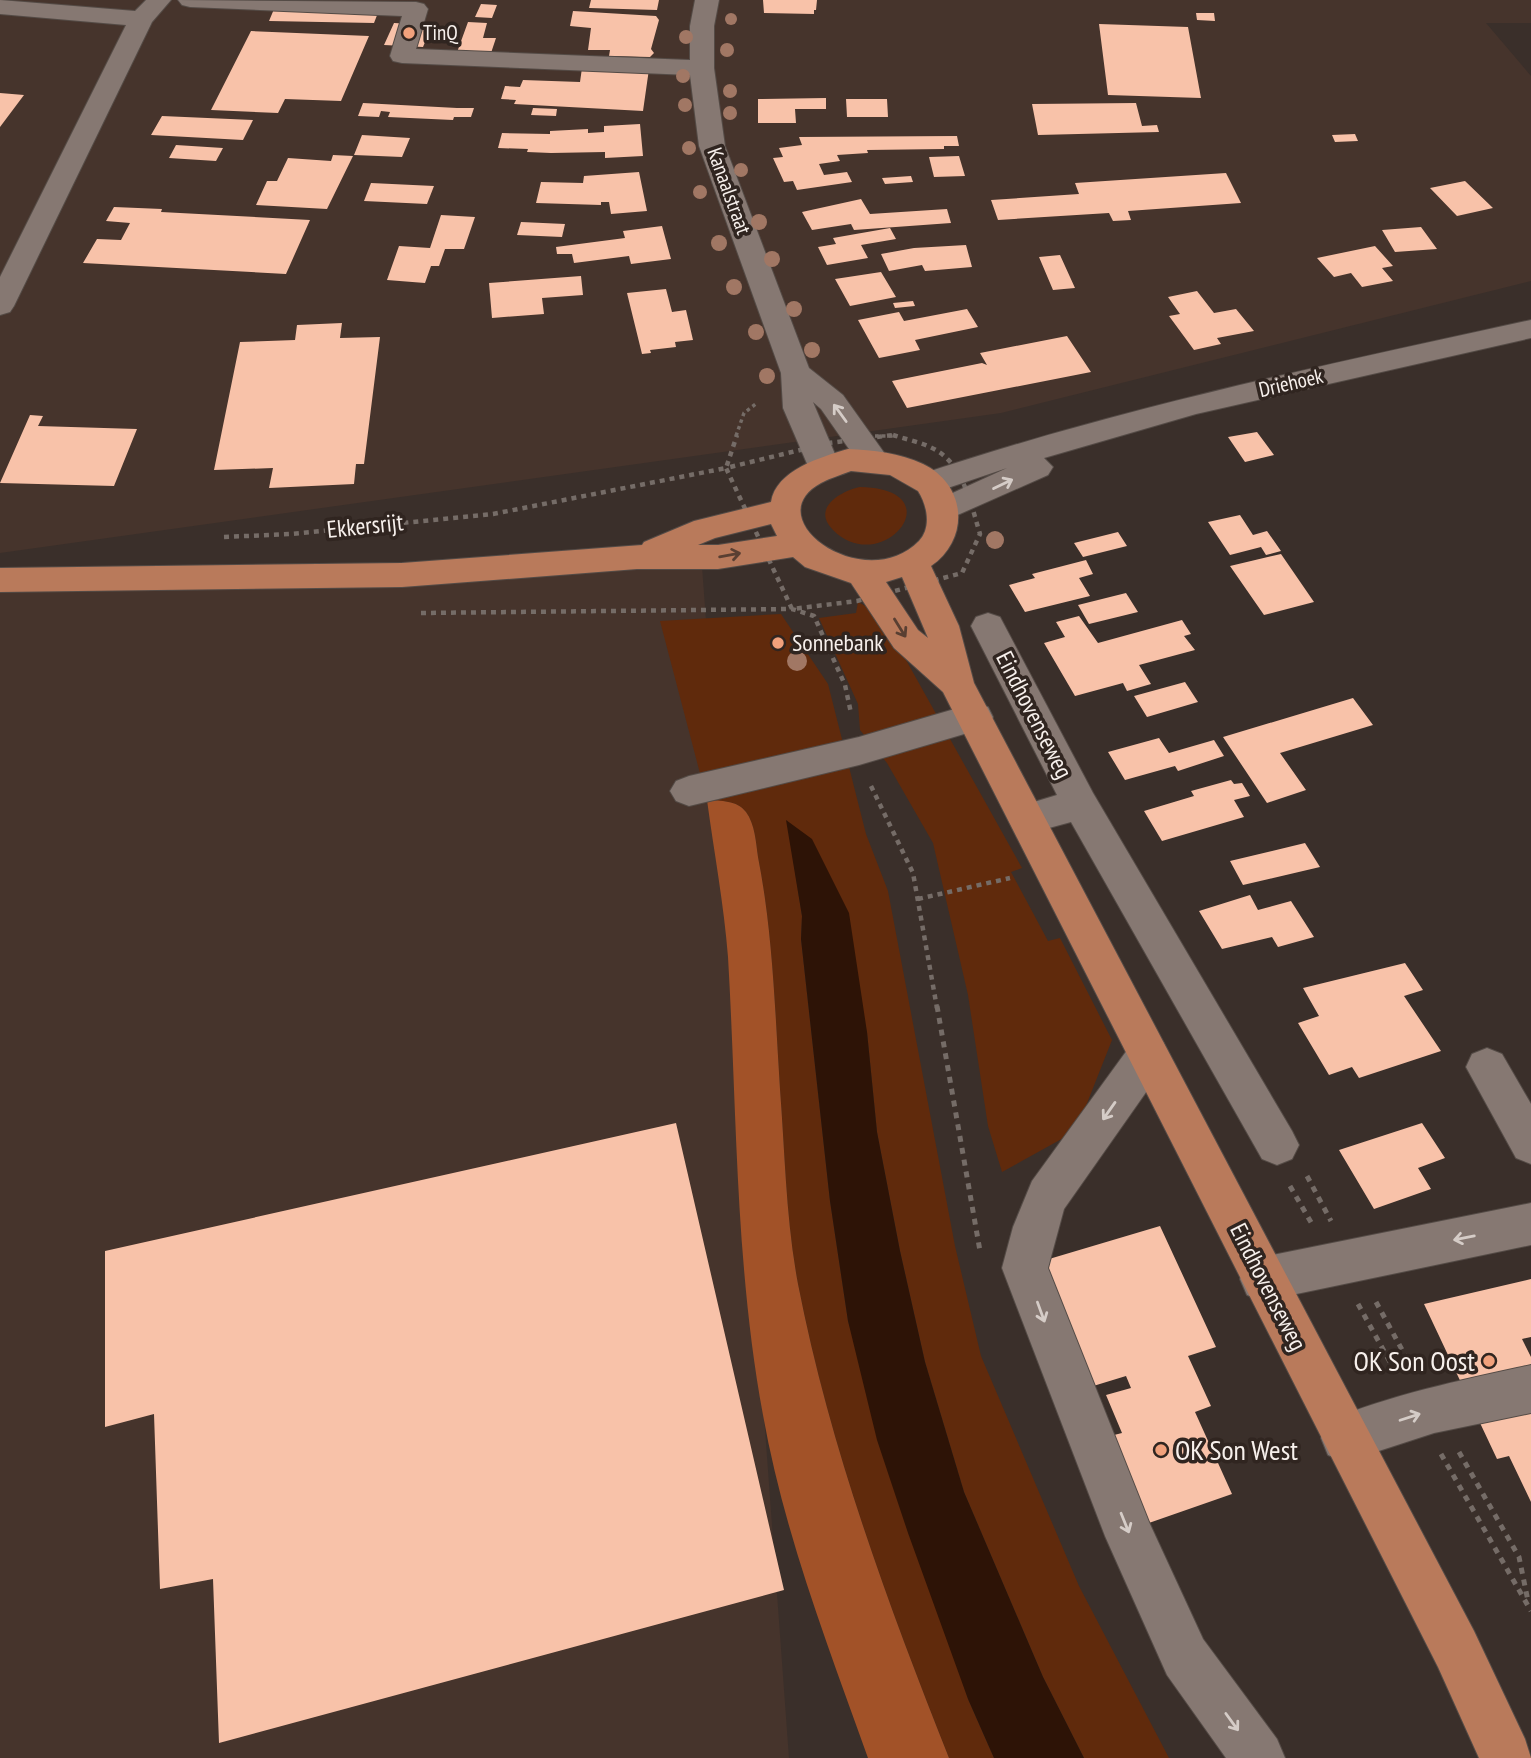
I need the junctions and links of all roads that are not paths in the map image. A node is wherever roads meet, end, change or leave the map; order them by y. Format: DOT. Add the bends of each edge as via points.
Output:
graph roads {
  1 [pos="159,0"];
  2 [pos="190,0"];
  3 [pos="707,0"];
  4 [pos="215,1"];
  5 [pos="0,7"];
  6 [pos="141,19"];
  7 [pos="702,68"];
  8 [pos="0,306"];
  9 [pos="1531,329"];
  10 [pos="796,373"];
  11 [pos="865,449"];
  12 [pos="819,455"];
  13 [pos="948,484"];
  14 [pos="783,510"];
  15 [pos="756,534"];
  16 [pos="797,545"];
  17 [pos="917,572"];
  18 [pos="0,580"];
  19 [pos="870,584"];
  20 [pos="988,626"];
  21 [pos="965,700"];
  22 [pos="689,791"];
  23 [pos="1080,804"];
  24 [pos="1027,819"];
  25 [pos="1148,1055"];
  26 [pos="1487,1067"];
  27 [pos="1531,1144"];
  28 [pos="1277,1145"];
  29 [pos="1531,1224"];
  30 [pos="1264,1279"];
  31 [pos="1531,1390"];
  32 [pos="1345,1438"];
  33 [pos="1258,1758"];
  34 [pos="1507,1758"];
  1 -- 6 [label="street"];
  2 -- 4 [label="street"];
  3 -- 7 [label="street, Kanaalstraat"];
  4 -- 7 [label="street" via="416,9 402,56"];
  5 -- 6 [label="street"];
  6 -- 8 [label="street"];
  7 -- 10 [label="street, Kanaalstraat" via="712,146"];
  9 -- 13 [label="street, Driehoek" via="1192,405 1054,446 1036,468"];
  11 -- 10 [label="street, one-way" via="832,402"];
  10 -- 12 [label="street, Kanaalstraat" via="797,408"];
  11 -- 12 [label="main road" via="848,460"];
  11 -- 13 [label="main road"];
  12 -- 14 [label="main road" via="790,492"];
  13 -- 17 [label="main road" via="943,530"];
  14 -- 15 [label="main road, Ekkersrijt"];
  14 -- 16 [label="main road" via="786,528"];
  15 -- 16 [label="main road, Ekkersrijt"];
  15 -- 18 [label="main road, Ekkersrijt" via="718,557 638,557 402,575"];
  16 -- 19 [label="main road"];
  17 -- 19 [label="main road" via="887,570"];
  17 -- 21 [label="main road, Eindhovenseweg" via="942,626"];
  19 -- 21 [label="main road, Eindhovenseweg, one-way" via="906,639"];
  20 -- 23 [label="street, Eindhovenseweg"];
  21 -- 22 [label="street" via="859,751"];
  21 -- 24 [label="main road, Eindhovenseweg"];
  23 -- 24 [label="street, Eindhovenseweg"];
  23 -- 28 [label="street, Eindhovenseweg"];
  24 -- 25 [label="main road, Eindhovenseweg"];
  25 -- 30 [label="main road, Eindhovenseweg"];
  25 -- 33 [label="street, one-way" via="1048,1196 1025,1268 1130,1536 1185,1657"];
  26 -- 27 [label="street"];
  29 -- 30 [label="street, one-way"];
  30 -- 32 [label="main road, Eindhovenseweg"];
  32 -- 31 [label="street, one-way" via="1434,1409"];
  32 -- 34 [label="main road, Eindhovenseweg" via="1456,1649"];
}
